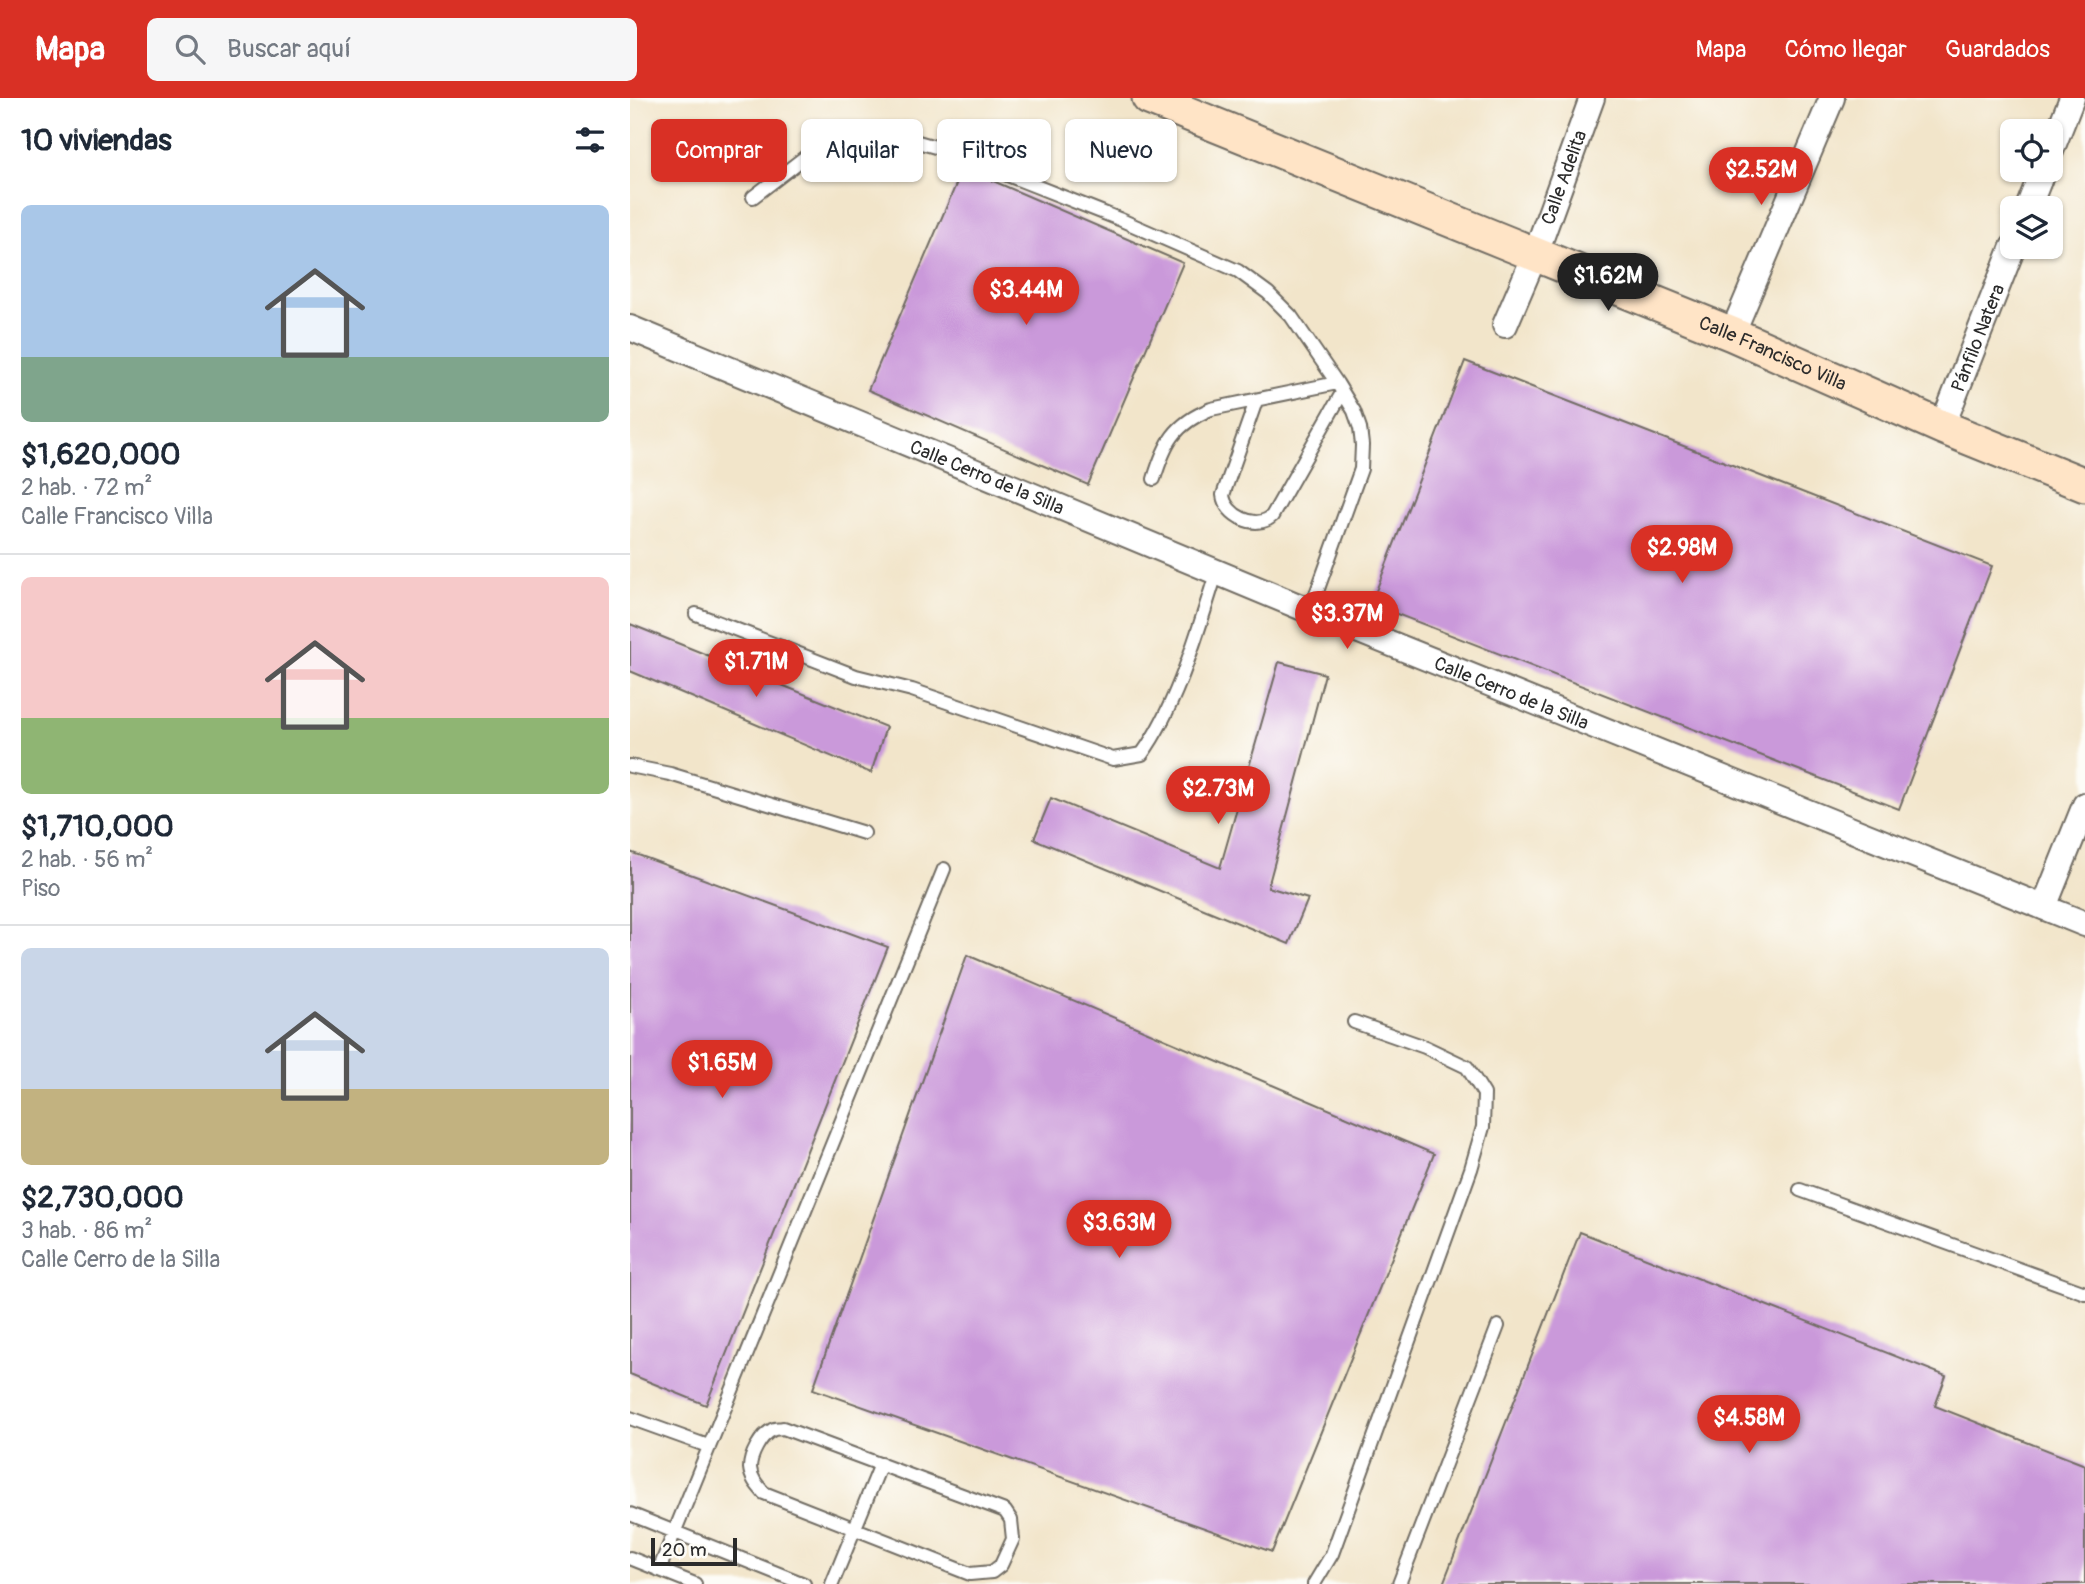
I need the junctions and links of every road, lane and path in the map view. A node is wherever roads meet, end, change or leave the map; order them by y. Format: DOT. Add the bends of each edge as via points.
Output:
graph roads {
  1 [pos="1149,98"];
  2 [pos="1592,98"];
  3 [pos="1832,98"];
  4 [pos="2072,98"];
  5 [pos="2063,121"];
  6 [pos="753,197"];
  7 [pos="1535,255"];
  8 [pos="2008,259"];
  9 [pos="1505,325"];
  10 [pos="630,328"];
  11 [pos="1732,334"];
  12 [pos="1339,388"];
  13 [pos="1256,401"];
  14 [pos="1942,427"];
  15 [pos="1154,479"];
  16 [pos="2085,485"];
  17 [pos="1217,571"];
  18 [pos="1310,611"];
  19 [pos="696,614"];
  20 [pos="630,766"];
  21 [pos="2085,806"];
  22 [pos="864,833"];
  23 [pos="944,869"];
  24 [pos="2044,907"];
  25 [pos="2085,924"];
  26 [pos="1354,1022"];
  27 [pos="1800,1191"];
  28 [pos="2085,1293"];
  29 [pos="1498,1326"];
  30 [pos="630,1418"];
  31 [pos="708,1446"];
  32 [pos="881,1464"];
  33 [pos="630,1514"];
  34 [pos="854,1529"];
  35 [pos="673,1532"];
  36 [pos="630,1558"];
  37 [pos="659,1570"];
  38 [pos="695,1584"];
  39 [pos="804,1584"];
  40 [pos="832,1584"];
  41 [pos="1314,1584"];
  42 [pos="1399,1584"];
  1 -- 7 [label="street, Calle Francisco Villa"];
  2 -- 7 [label="street, Calle Adelita"];
  3 -- 11 [label="street"];
  4 -- 5 [label="street"];
  6 -- 12 [label="lane" via="809,154 855,136 897,136 939,148 1238,271 1291,316"];
  7 -- 9 [label="street, Calle Adelita"];
  7 -- 11 [label="street, Calle Francisco Villa"];
  8 -- 14 [label="street, Pánfilo Natera"];
  10 -- 17 [label="street, Calle Cerro de la Silla"];
  11 -- 14 [label="street, Calle Francisco Villa"];
  12 -- 13 [label="lane"];
  12 -- 13 [label="lane" via="1272,516 1259,523 1229,511 1223,495"];
  12 -- 18 [label="lane" via="1360,428 1361,469"];
  13 -- 15 [label="lane" via="1211,409 1178,427 1163,451"];
  14 -- 16 [label="street, Calle Francisco Villa"];
  17 -- 18 [label="street, Calle Cerro de la Silla"];
  17 -- 19 [label="lane" via="1157,732 1142,754 1113,759 912,690 856,676"];
  18 -- 24 [label="street, Calle Cerro de la Silla"];
  20 -- 22 [label="lane"];
  21 -- 24 [label="street"];
  23 -- 31 [label="lane"];
  24 -- 25 [label="street, Calle Cerro de la Silla"];
  26 -- 41 [label="lane" via="1467,1067 1484,1094 1483,1126 1332,1554"];
  27 -- 28 [label="lane"];
  29 -- 42 [label="lane"];
  30 -- 31 [label="lane"];
  31 -- 35 [label="lane"];
  32 -- 34 [label="lane"];
  32 -- 34 [label="lane" via="783,1428 761,1439 752,1457 750,1469 764,1493"];
  32 -- 34 [label="lane" via="1005,1511 1013,1539 1001,1565 992,1572 970,1574"];
  33 -- 35 [label="lane"];
  34 -- 40 [label="lane"];
  35 -- 37 [label="lane"];
  35 -- 39 [label="lane"];
  36 -- 37 [label="lane"];
  37 -- 38 [label="lane"];
}
